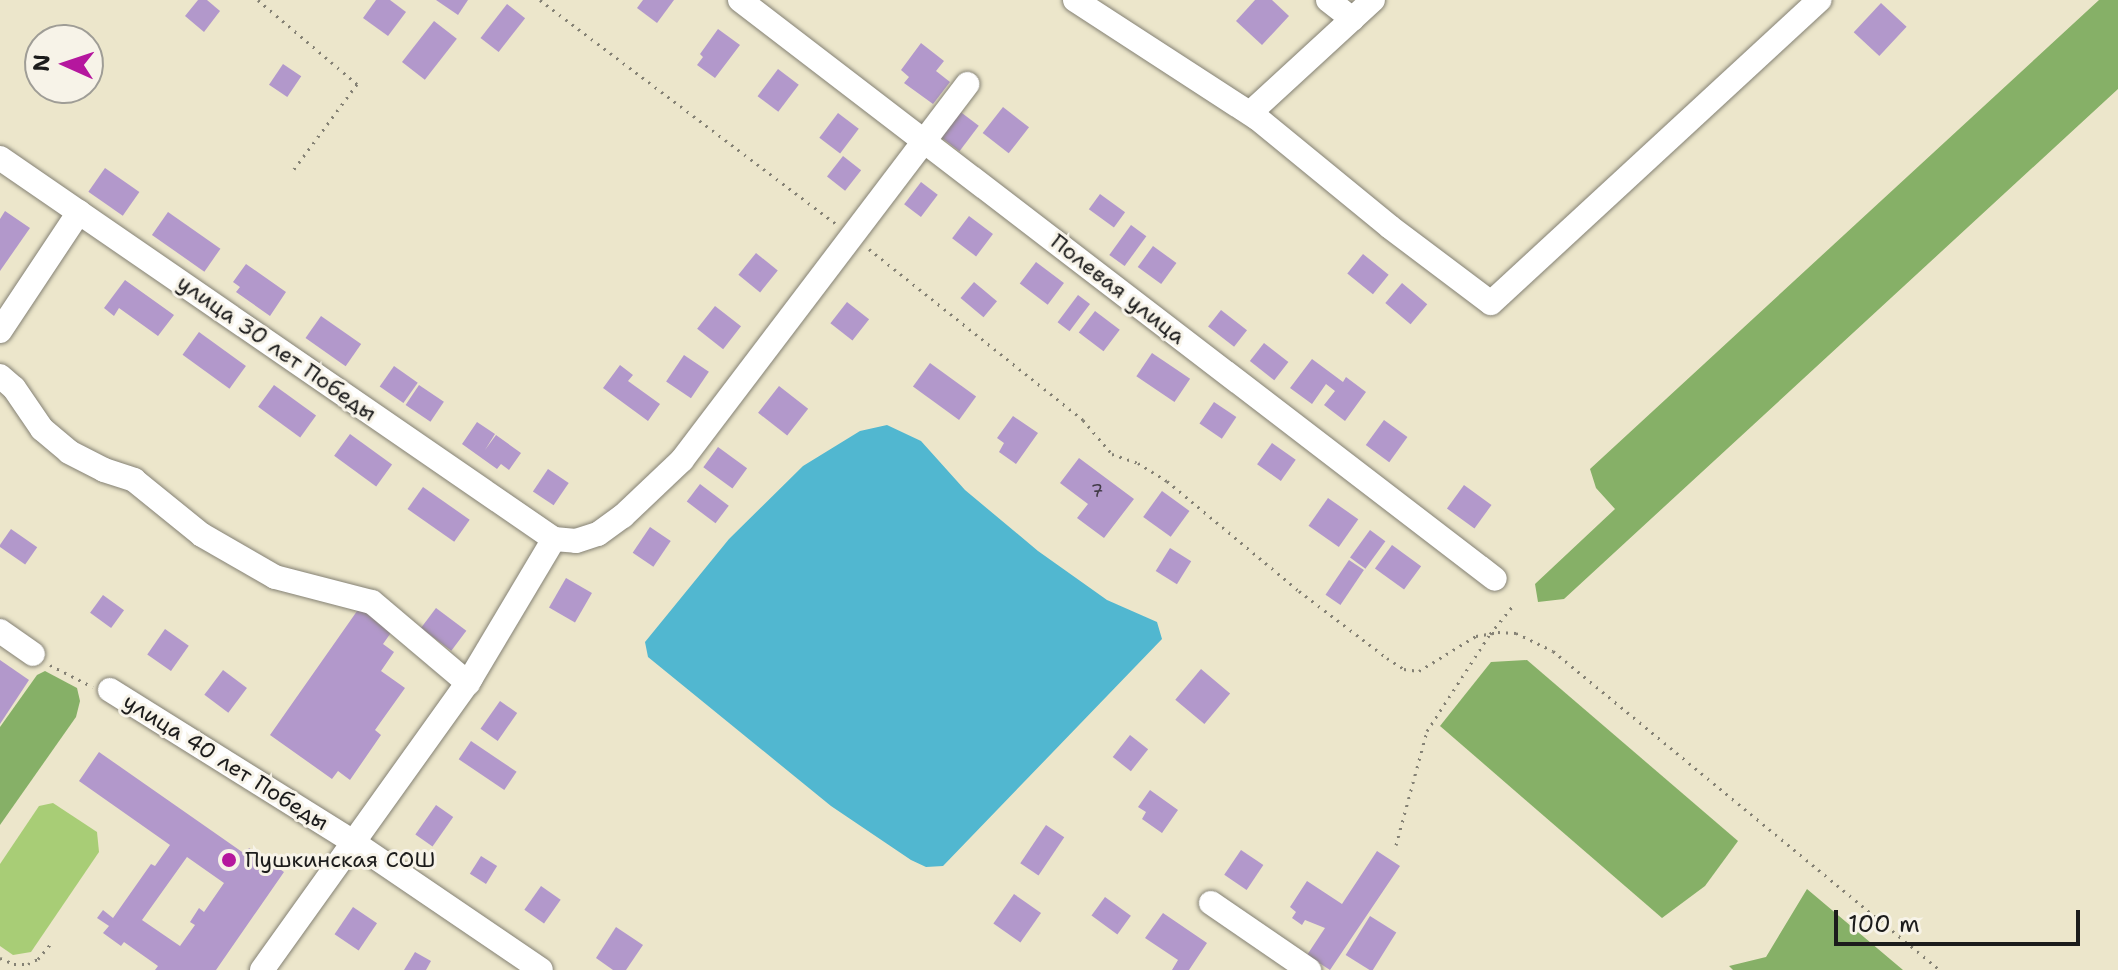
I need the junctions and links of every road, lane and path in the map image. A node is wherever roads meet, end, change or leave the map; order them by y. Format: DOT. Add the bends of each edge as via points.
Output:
graph roads {
  1 [pos="258,0"];
  2 [pos="540,0"];
  3 [pos="740,0"];
  4 [pos="1075,0"];
  5 [pos="1328,0"];
  6 [pos="1373,0"];
  7 [pos="1819,0"];
  8 [pos="1352,19"];
  9 [pos="967,84"];
  10 [pos="1250,113"];
  11 [pos="923,140"];
  12 [pos="0,158"];
  13 [pos="292,172"];
  14 [pos="79,212"];
  15 [pos="851,235"];
  16 [pos="0,331"];
  17 [pos="0,376"];
  18 [pos="554,539"];
  19 [pos="1495,579"];
  20 [pos="1514,604"];
  21 [pos="0,631"];
  22 [pos="1490,634"];
  23 [pos="33,654"];
  24 [pos="468,683"];
  25 [pos="110,690"];
  26 [pos="353,842"];
  27 [pos="1396,845"];
  28 [pos="1211,903"];
  29 [pos="53,941"];
  30 [pos="0,958"];
  31 [pos="262,970"];
  32 [pos="541,970"];
  33 [pos="1309,970"];
  34 [pos="1940,970"];
  1 -- 13 [label="path" via="357,84"];
  2 -- 15 [label="path"];
  3 -- 11 [label="street, Полевая улица"];
  4 -- 10 [label="street"];
  5 -- 8 [label="street"];
  6 -- 8 [label="street"];
  7 -- 10 [label="street" via="1491,303"];
  8 -- 10 [label="street"];
  9 -- 11 [label="street"];
  11 -- 15 [label="street"];
  11 -- 19 [label="street, Полевая улица"];
  12 -- 14 [label="street, улица 30 лет Победы"];
  14 -- 16 [label="street"];
  14 -- 18 [label="street, улица 30 лет Победы"];
  15 -- 18 [label="street" via="682,460 598,534 576,541"];
  15 -- 22 [label="path" via="1083,420 1112,454 1167,481 1299,591 1404,669 1419,671 1476,636"];
  17 -- 24 [label="street" via="42,429 69,452 134,480 202,535 275,577 372,602"];
  18 -- 24 [label="street"];
  20 -- 22 [label="path"];
  21 -- 23 [label="street"];
  22 -- 27 [label="path" via="1427,731"];
  22 -- 34 [label="path" via="1516,633 1553,651"];
  23 -- 25 [label="path" via="86,686"];
  24 -- 26 [label="street"];
  25 -- 26 [label="street, улица 40 лет Победы"];
  26 -- 31 [label="street"];
  26 -- 32 [label="street, улица 40 лет Победы"];
  28 -- 33 [label="street"];
  29 -- 30 [label="path" via="28,964"];
}
